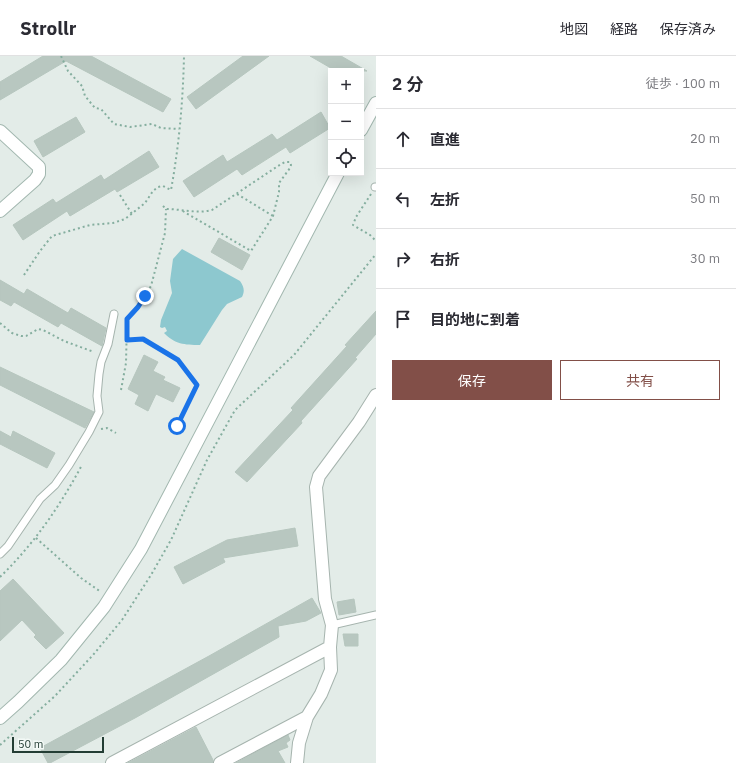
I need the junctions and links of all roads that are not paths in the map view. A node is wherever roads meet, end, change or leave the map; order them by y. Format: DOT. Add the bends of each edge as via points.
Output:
graph roads {
  1 [pos="376,103"];
  2 [pos="364,125"];
  3 [pos="0,131"];
  4 [pos="336,176"];
  5 [pos="0,211"];
  6 [pos="114,314"];
  7 [pos="376,395"];
  8 [pos="0,554"];
  9 [pos="376,615"];
  10 [pos="332,626"];
  11 [pos="330,647"];
  12 [pos="307,717"];
  13 [pos="0,718"];
  14 [pos="112,763"];
  15 [pos="220,763"];
  16 [pos="297,763"];
  1 -- 2 [label="street"];
  3 -- 5 [label="street" via="38,167 39,174"];
  4 -- 13 [label="street" via="141,549 104,607 61,660"];
  6 -- 8 [label="lane" via="99,374 99,412 69,465 55,485 40,499"];
  7 -- 10 [label="street" via="319,476 316,487 325,599"];
  9 -- 10 [label="lane"];
  10 -- 11 [label="street"];
  11 -- 12 [label="street" via="331,670 321,694"];
  11 -- 14 [label="street"];
  12 -- 15 [label="street"];
  12 -- 16 [label="street" via="299,743"];
}
